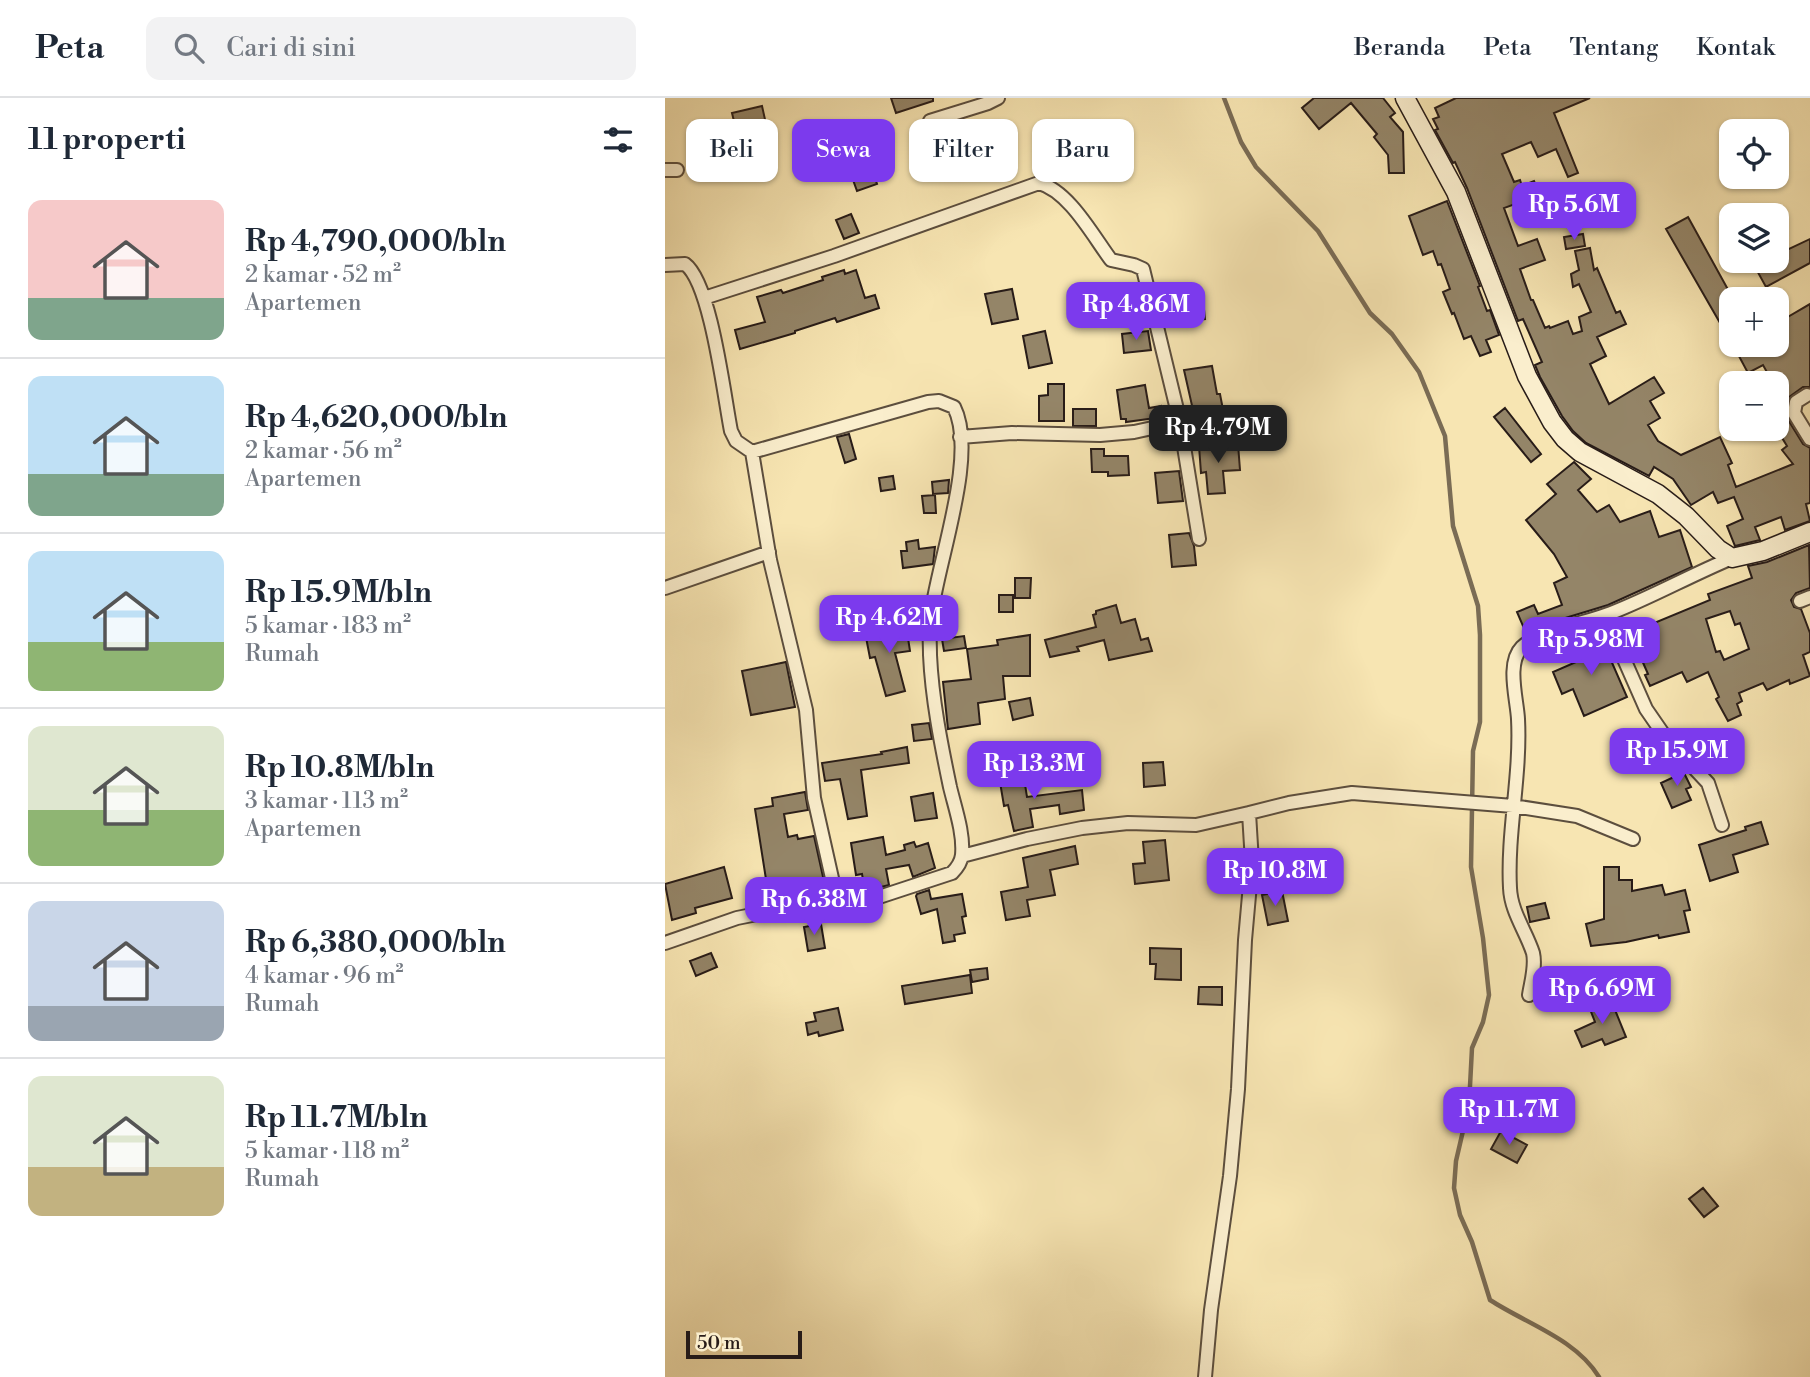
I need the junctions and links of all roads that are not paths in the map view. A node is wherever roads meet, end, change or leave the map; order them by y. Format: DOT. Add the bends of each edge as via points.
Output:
graph roads {
  1 [pos="998,98"];
  2 [pos="1405,98"];
  3 [pos="936,119"];
  4 [pos="665,265"];
  5 [pos="703,298"];
  6 [pos="1807,395"];
  7 [pos="1180,422"];
  8 [pos="960,437"];
  9 [pos="1810,439"];
  10 [pos="752,452"];
  11 [pos="1810,532"];
  12 [pos="1199,539"];
  13 [pos="769,552"];
  14 [pos="1732,558"];
  15 [pos="665,588"];
  16 [pos="1605,615"];
  17 [pos="1513,806"];
  18 [pos="1249,813"];
  19 [pos="1722,825"];
  20 [pos="1633,839"];
  21 [pos="962,856"];
  22 [pos="838,905"];
  23 [pos="665,943"];
  24 [pos="1529,995"];
  25 [pos="1205,1377"];
  1 -- 3 [label="street"];
  2 -- 14 [label="street" via="1456,192 1527,376 1552,422 1580,452 1658,494"];
  4 -- 5 [label="street" via="689,266"];
  5 -- 7 [label="street" via="1039,183 1047,185 1080,217 1111,260 1143,269"];
  5 -- 10 [label="street" via="731,431 736,441"];
  6 -- 9 [label="street" via="1796,402 1794,414"];
  7 -- 8 [label="street" via="1100,435"];
  7 -- 12 [label="street"];
  8 -- 10 [label="street" via="954,407 939,401"];
  8 -- 21 [label="street" via="959,471 930,622 930,645 935,705"];
  10 -- 13 [label="street"];
  11 -- 14 [label="street"];
  13 -- 15 [label="street"];
  13 -- 22 [label="street" via="806,710 814,798"];
  14 -- 16 [label="street"];
  16 -- 17 [label="street" via="1535,640 1518,654 1514,678 1518,776"];
  16 -- 19 [label="street" via="1646,709 1708,783"];
  17 -- 18 [label="street" via="1352,793"];
  17 -- 20 [label="street" via="1577,816"];
  17 -- 24 [label="street" via="1510,894 1533,954"];
  18 -- 21 [label="street" via="1196,825 1128,823 1082,828"];
  18 -- 25 [label="street" via="1252,862 1238,1089"];
  21 -- 22 [label="street" via="952,873"];
  22 -- 23 [label="street" via="737,918"];
}
